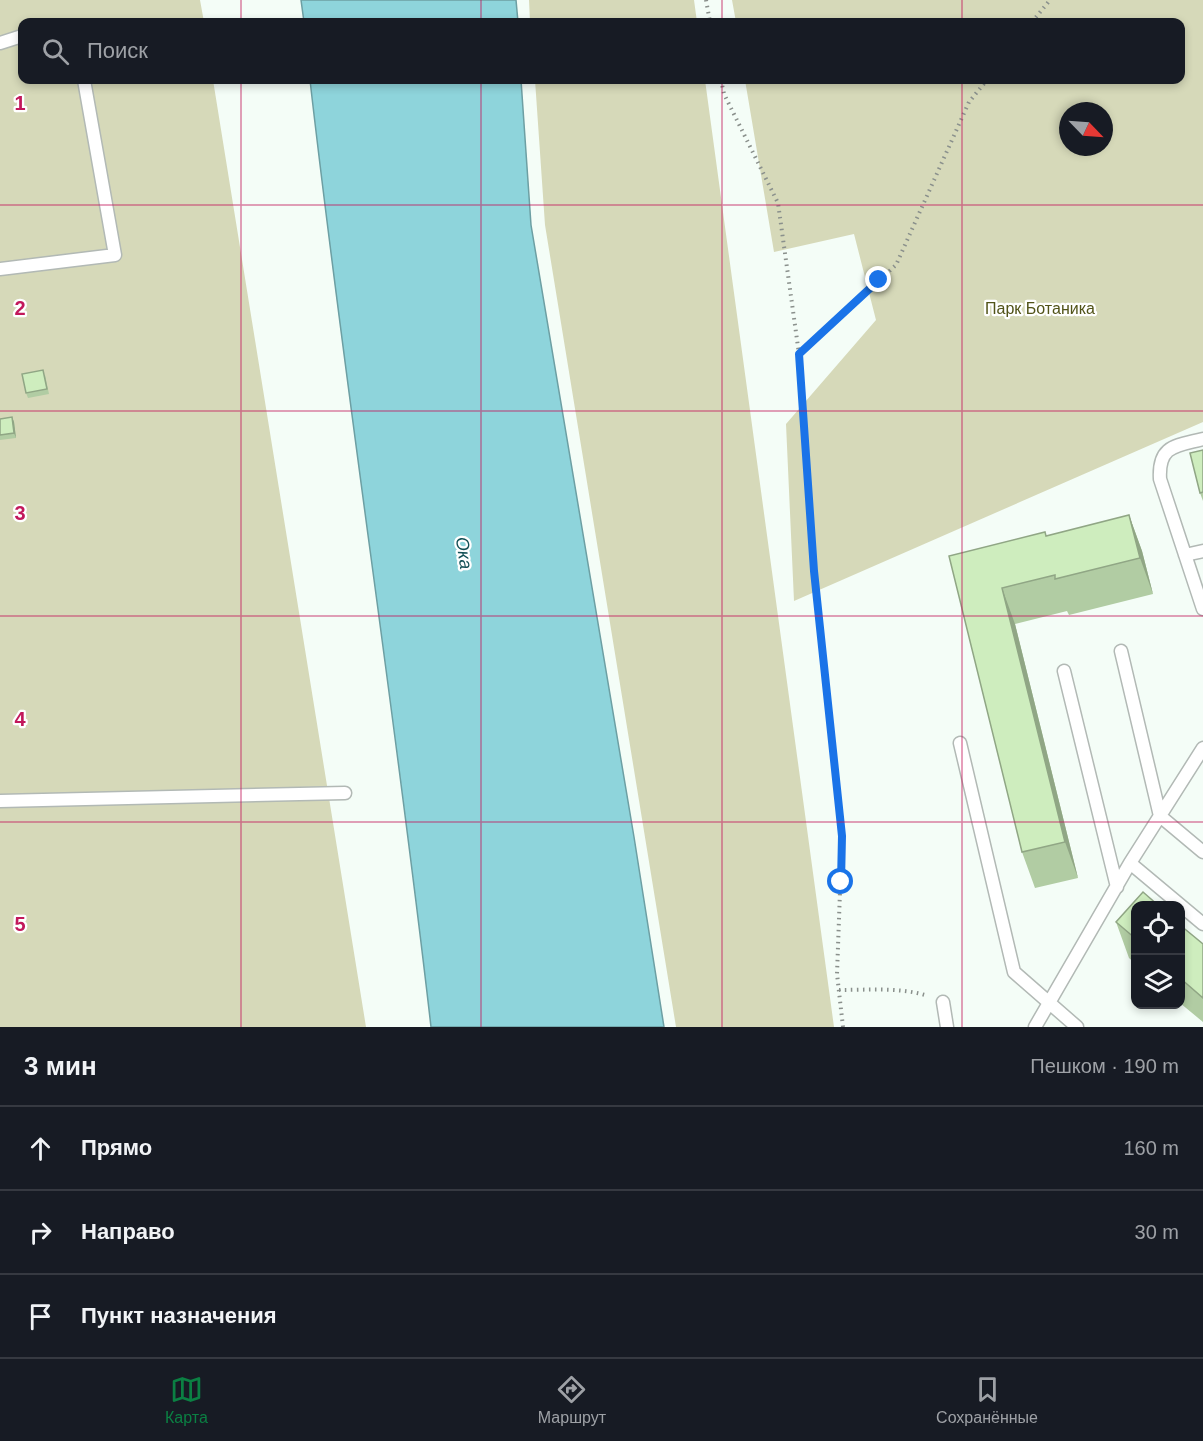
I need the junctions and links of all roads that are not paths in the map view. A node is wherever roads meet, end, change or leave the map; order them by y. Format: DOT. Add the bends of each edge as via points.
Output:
graph roads {
  1 [pos="18,37"];
  2 [pos="0,43"];
  3 [pos="85,84"];
  4 [pos="0,269"];
  5 [pos="1203,439"];
  6 [pos="1203,551"];
  7 [pos="1185,555"];
  8 [pos="1203,609"];
  9 [pos="1121,651"];
  10 [pos="1064,671"];
  11 [pos="960,743"];
  12 [pos="1203,748"];
  13 [pos="345,793"];
  14 [pos="0,801"];
  15 [pos="1160,816"];
  16 [pos="1203,852"];
  17 [pos="1130,863"];
  18 [pos="1117,887"];
  19 [pos="1203,924"];
  20 [pos="943,1002"];
  21 [pos="1049,1004"];
  22 [pos="946,1027"];
  23 [pos="1035,1027"];
  24 [pos="1077,1027"];
  1 -- 2 [label="lane"];
  3 -- 4 [label="lane" via="116,255"];
  5 -- 7 [label="lane" via="1164,453 1159,465"];
  6 -- 7 [label="lane"];
  7 -- 8 [label="lane"];
  9 -- 15 [label="lane"];
  10 -- 18 [label="lane"];
  11 -- 21 [label="lane" via="1014,972"];
  12 -- 15 [label="lane"];
  13 -- 14 [label="lane"];
  15 -- 16 [label="lane"];
  15 -- 17 [label="lane"];
  17 -- 18 [label="lane"];
  17 -- 19 [label="lane"];
  18 -- 21 [label="lane"];
  20 -- 22 [label="lane"];
  21 -- 23 [label="lane"];
  21 -- 24 [label="lane"];
}
